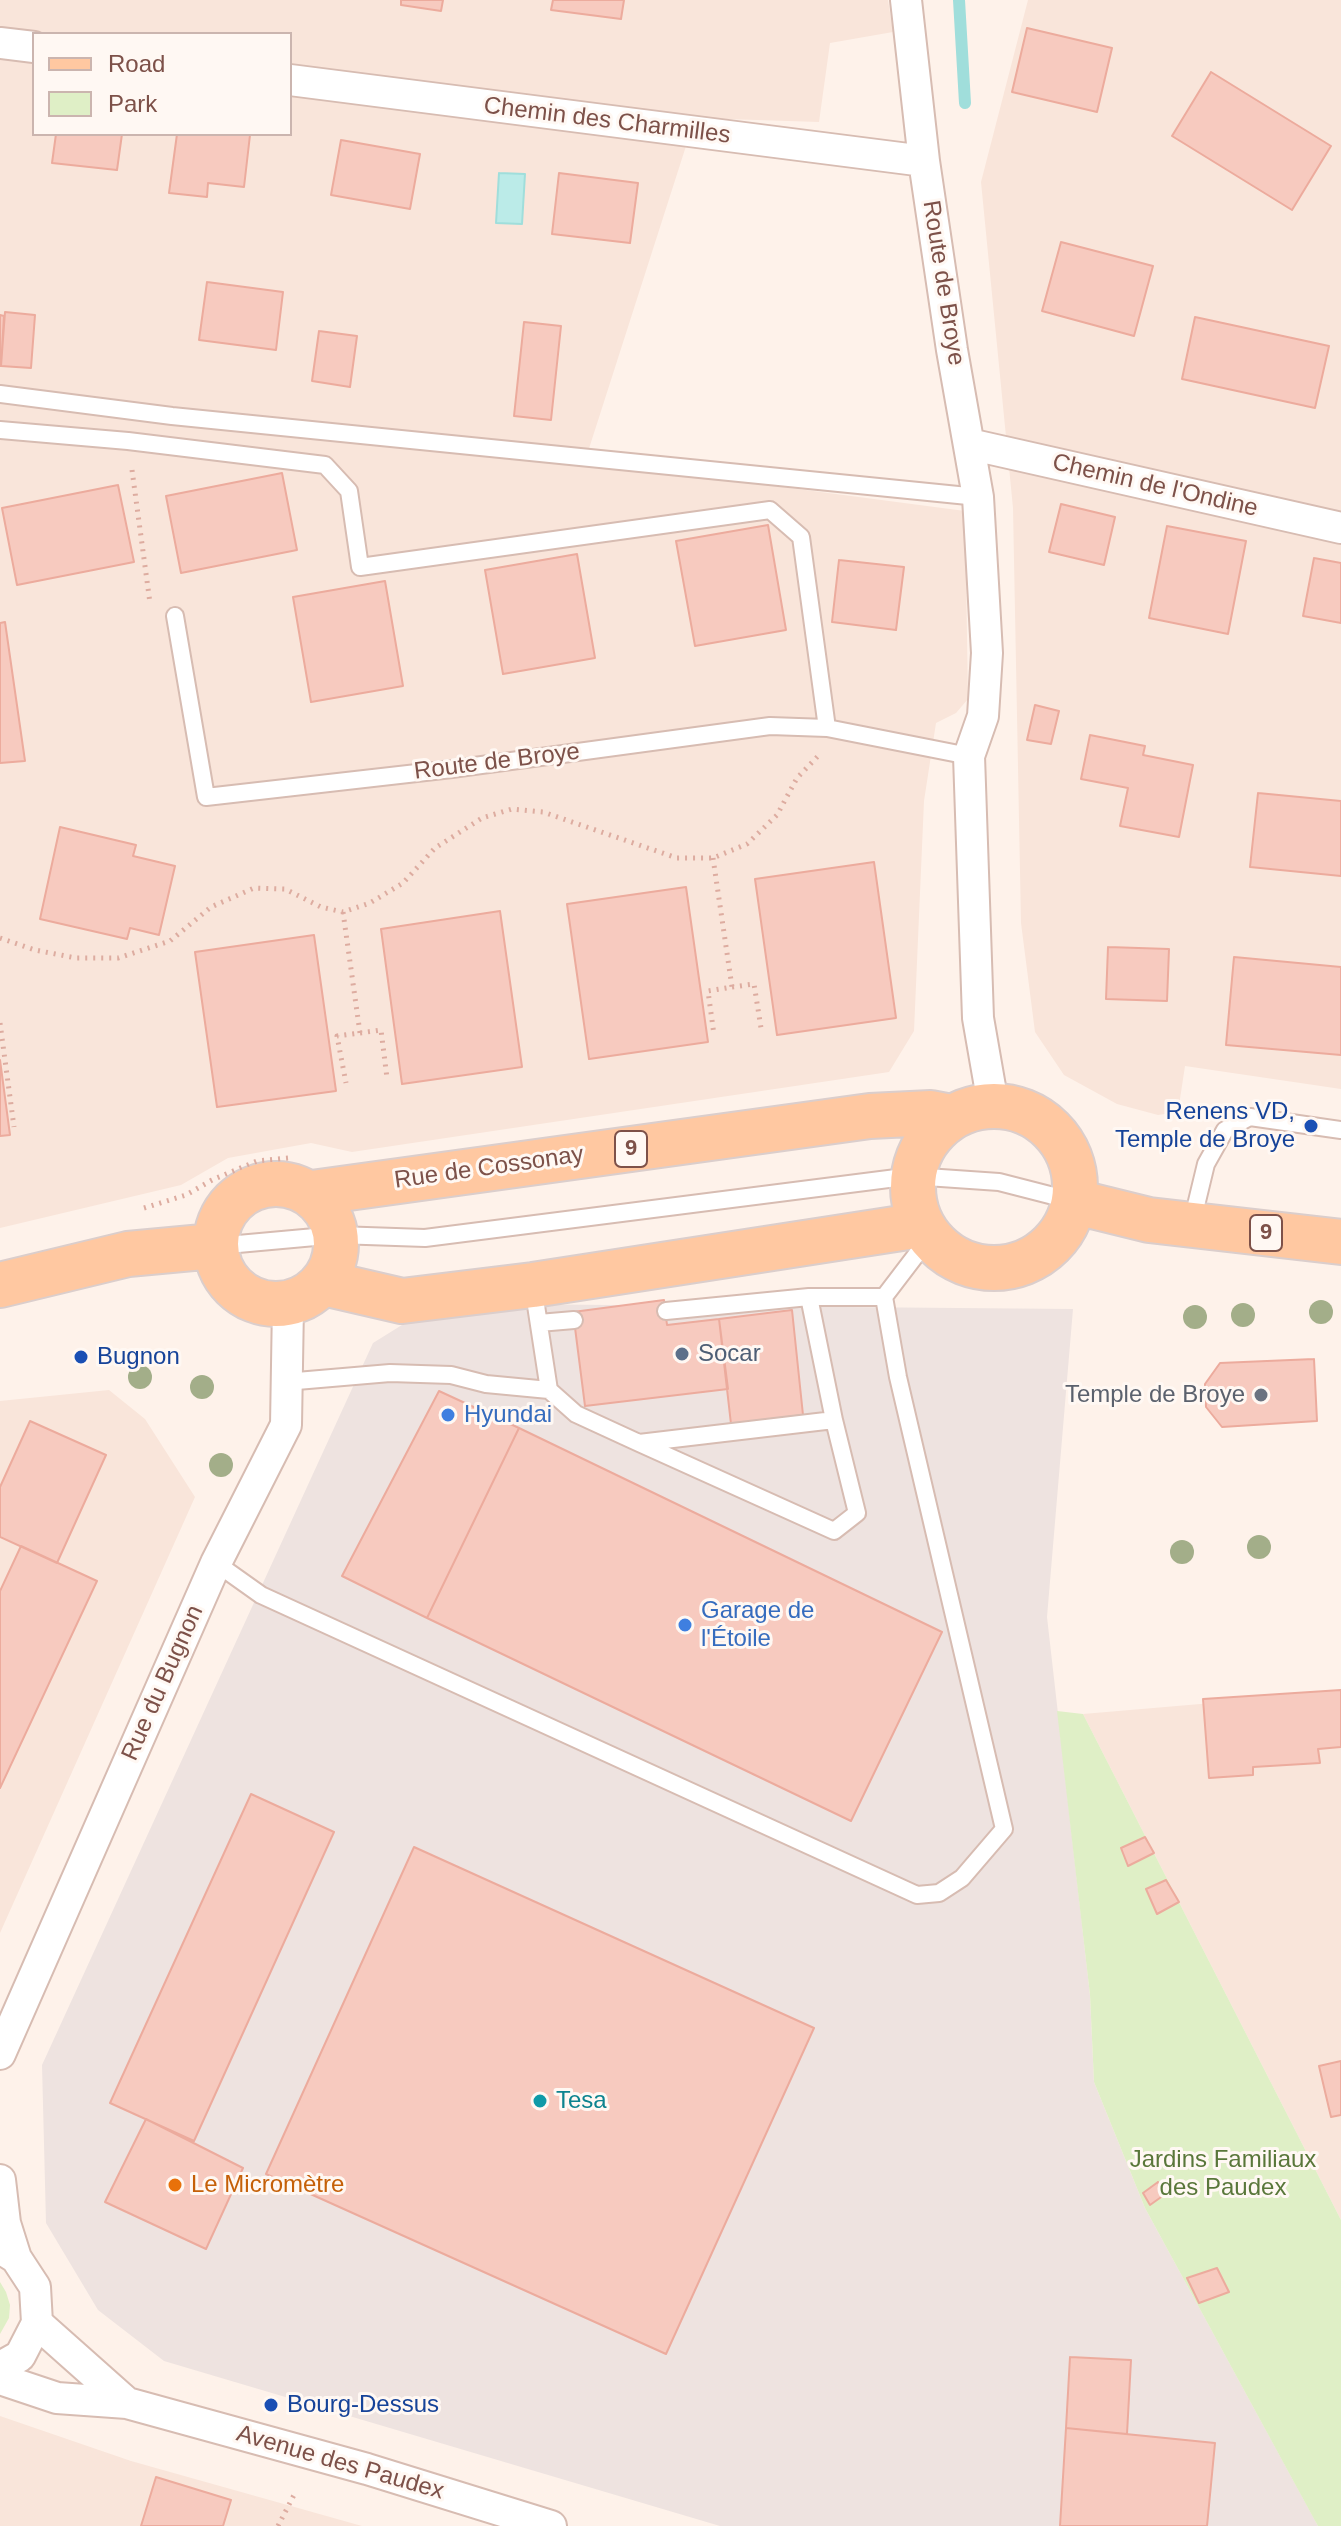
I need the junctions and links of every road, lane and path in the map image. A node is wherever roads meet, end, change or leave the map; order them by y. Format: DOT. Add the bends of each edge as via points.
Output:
graph roads {
  1 [pos="906,0"];
  2 [pos="0,43"];
  3 [pos="32,47"];
  4 [pos="292,80"];
  5 [pos="924,161"];
  6 [pos="0,394"];
  7 [pos="0,430"];
  8 [pos="128,441"];
  9 [pos="969,444"];
  10 [pos="978,497"];
  11 [pos="1341,528"];
  12 [pos="151,607"];
  13 [pos="175,616"];
  14 [pos="827,728"];
  15 [pos="829,746"];
  16 [pos="969,756"];
  17 [pos="713,858"];
  18 [pos="343,912"];
  19 [pos="0,938"];
  20 [pos="732,987"];
  21 [pos="0,1023"];
  22 [pos="761,1028"];
  23 [pos="360,1033"];
  24 [pos="714,1035"];
  25 [pos="387,1078"];
  26 [pos="346,1083"];
  27 [pos="993,1104"];
  28 [pos="952,1117"];
  29 [pos="14,1127"];
  30 [pos="1341,1130"];
  31 [pos="303,1176"];
  32 [pos="912,1176"];
  33 [pos="1076,1202"];
  34 [pos="131,1212"];
  35 [pos="1192,1224"];
  36 [pos="925,1232"];
  37 [pos="337,1235"];
  38 [pos="1341,1242"];
  39 [pos="214,1246"];
  40 [pos="0,1285"];
  41 [pos="306,1294"];
  42 [pos="809,1297"];
  43 [pos="884,1297"];
  44 [pos="536,1304"];
  45 [pos="666,1311"];
  46 [pos="574,1320"];
  47 [pos="285,1382"];
  48 [pos="549,1390"];
  49 [pos="834,1420"];
  50 [pos="639,1443"];
  51 [pos="216,1563"];
  52 [pos="0,2054"];
  53 [pos="0,2180"];
  54 [pos="8,2253"];
  55 [pos="37,2323"];
  56 [pos="0,2367"];
  57 [pos="0,2379"];
  58 [pos="127,2403"];
  59 [pos="296,2491"];
  60 [pos="278,2526"];
  61 [pos="551,2526"];
  1 -- 5 [label="street, Route de Broye"];
  2 -- 3 [label="street"];
  4 -- 5 [label="street, Chemin des Charmilles"];
  5 -- 9 [label="street, Route de Broye"];
  6 -- 10 [label="lane"];
  7 -- 8 [label="lane"];
  8 -- 12 [label="path"];
  8 -- 14 [label="lane" via="325,465 349,491 360,567 770,510 801,537"];
  9 -- 10 [label="street, Route de Broye"];
  9 -- 11 [label="street, Chemin de l'Ondine"];
  10 -- 16 [label="street, Route de Broye" via="987,653 983,716"];
  13 -- 14 [label="lane, Route de Broye" via="206,797 770,726"];
  14 -- 16 [label="lane, Route de Broye"];
  15 -- 17 [label="path" via="797,778 777,815 757,835"];
  16 -- 27 [label="street, Route de Broye" via="978,1018"];
  17 -- 18 [label="path" via="677,858 543,812 512,809 482,818 435,848 403,883"];
  17 -- 20 [label="path"];
  18 -- 19 [label="path" via="285,889 254,888 211,907 170,941 118,958 76,958"];
  18 -- 23 [label="path"];
  20 -- 22 [label="path" via="754,984"];
  20 -- 24 [label="path" via="708,991"];
  21 -- 29 [label="path"];
  23 -- 25 [label="path" via="381,1030"];
  23 -- 26 [label="path" via="337,1036"];
  27 -- 28 [label="main road, 9"];
  27 -- 33 [label="main road" via="1041,1119 1071,1155"];
  28 -- 31 [label="main road, Rue de Cossonay / 9" via="870,1116"];
  28 -- 32 [label="main road, 9" via="925,1142"];
  30 -- 35 [label="lane" via="1250,1117 1225,1130 1206,1164"];
  31 -- 34 [label="path" via="257,1161 186,1195"];
  31 -- 37 [label="main road" via="329,1212"];
  31 -- 39 [label="main road, Rue de Cossonay / 9" via="246,1190 222,1214"];
  32 -- 33 [label="lane" via="999,1182"];
  32 -- 36 [label="main road"];
  32 -- 37 [label="lane" via="425,1238"];
  33 -- 35 [label="main road, 9" via="1149,1220"];
  33 -- 36 [label="main road" via="1054,1243 1014,1267 967,1265"];
  35 -- 38 [label="main road, 9"];
  36 -- 43 [label="lane"];
  36 -- 44 [label="main road"];
  37 -- 39 [label="lane"];
  37 -- 41 [label="main road" via="335,1260"];
  39 -- 40 [label="main road" via="128,1254"];
  39 -- 41 [label="main road" via="226,1280 253,1302"];
  41 -- 44 [label="main road"];
  41 -- 47 [label="street, Rue du Bugnon"];
  42 -- 43 [label="lane"];
  42 -- 45 [label="lane"];
  42 -- 49 [label="lane"];
  43 -- 51 [label="lane" via="1004,1829 962,1878 939,1893 917,1895 261,1595"];
  44 -- 46 [label="lane"];
  44 -- 48 [label="lane"];
  47 -- 48 [label="lane" via="390,1373 451,1375"];
  47 -- 51 [label="street, Rue du Bugnon" via="286,1425"];
  48 -- 50 [label="lane" via="576,1414"];
  49 -- 50 [label="lane"];
  49 -- 50 [label="lane" via="857,1513 834,1531"];
  51 -- 52 [label="street, Rue du Bugnon"];
  53 -- 54 [label="street"];
  54 -- 55 [label="street" via="35,2287"];
  55 -- 56 [label="street" via="20,2356"];
  55 -- 58 [label="street, Avenue des Paudex"];
  57 -- 58 [label="street, Avenue des Paudex" via="57,2398"];
  58 -- 61 [label="street, Avenue des Paudex"];
  59 -- 60 [label="path"];
}
